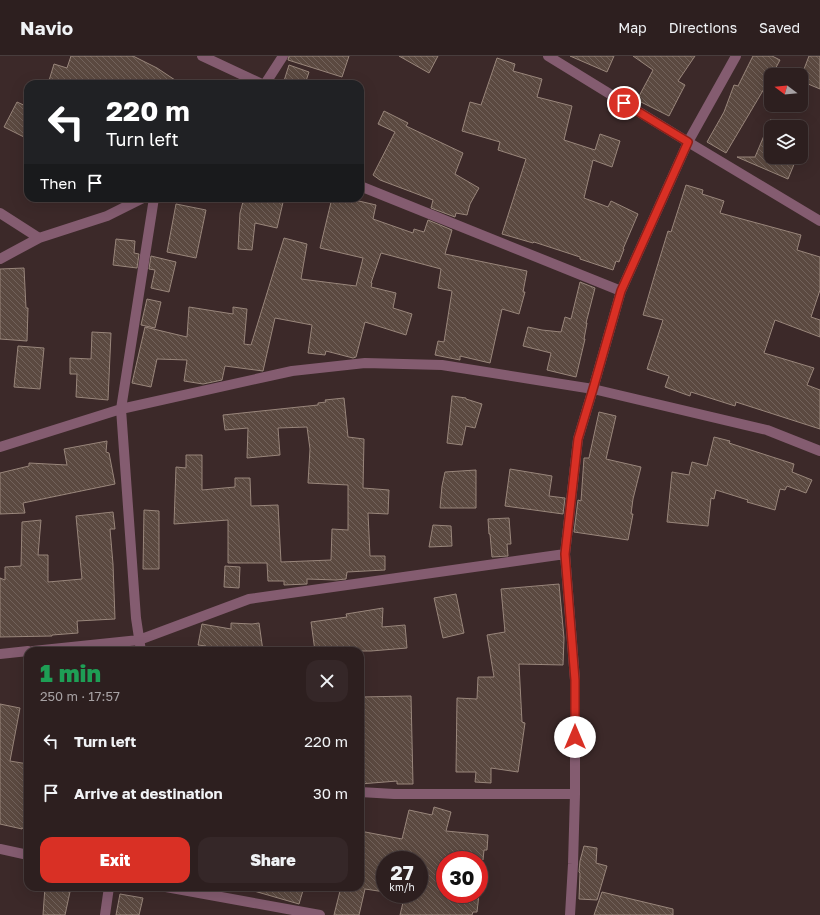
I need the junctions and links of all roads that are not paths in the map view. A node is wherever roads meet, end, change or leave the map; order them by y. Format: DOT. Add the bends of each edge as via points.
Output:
graph roads {
  1 [pos="202,56"];
  2 [pos="283,56"];
  3 [pos="548,56"];
  4 [pos="736,56"];
  5 [pos="255,80"];
  6 [pos="267,80"];
  7 [pos="688,142"];
  8 [pos="364,188"];
  9 [pos="135,202"];
  10 [pos="153,202"];
  11 [pos="0,213"];
  12 [pos="820,221"];
  13 [pos="39,238"];
  14 [pos="0,259"];
  15 [pos="621,291"];
  16 [pos="593,389"];
  17 [pos="121,409"];
  18 [pos="0,447"];
  19 [pos="820,451"];
  20 [pos="565,554"];
  21 [pos="139,640"];
  22 [pos="71,647"];
  23 [pos="140,647"];
  24 [pos="24,652"];
  25 [pos="0,654"];
  26 [pos="364,792"];
  27 [pos="575,794"];
  28 [pos="0,849"];
  29 [pos="24,854"];
  30 [pos="108,891"];
  31 [pos="188,891"];
  32 [pos="105,915"];
  33 [pos="320,915"];
  34 [pos="570,915"];
  1 -- 5 [label="street"];
  2 -- 6 [label="street"];
  3 -- 7 [label="street"];
  4 -- 7 [label="street"];
  7 -- 12 [label="street"];
  7 -- 15 [label="street"];
  8 -- 15 [label="street"];
  9 -- 13 [label="street" via="107,216"];
  10 -- 17 [label="street"];
  11 -- 13 [label="street"];
  13 -- 14 [label="street"];
  15 -- 16 [label="street"];
  16 -- 17 [label="street" via="442,365 365,364 292,371"];
  16 -- 19 [label="street" via="766,430"];
  16 -- 20 [label="street" via="578,439"];
  17 -- 18 [label="street"];
  17 -- 21 [label="street"];
  20 -- 21 [label="street" via="249,599"];
  20 -- 27 [label="street" via="575,680"];
  21 -- 22 [label="street"];
  21 -- 23 [label="street"];
  24 -- 25 [label="street"];
  26 -- 27 [label="street"];
  27 -- 34 [label="street"];
  28 -- 29 [label="street"];
  30 -- 32 [label="street"];
  31 -- 33 [label="street"];
}
